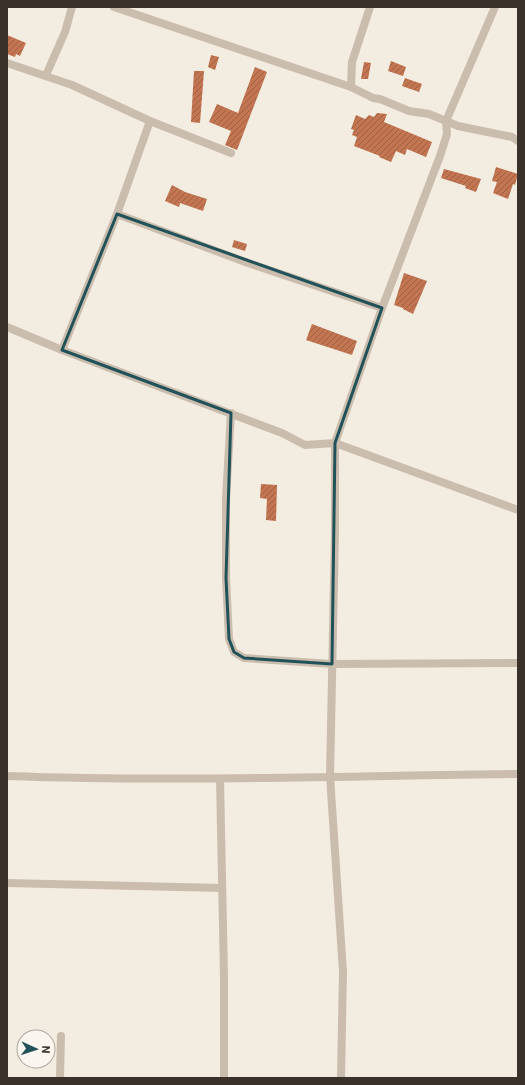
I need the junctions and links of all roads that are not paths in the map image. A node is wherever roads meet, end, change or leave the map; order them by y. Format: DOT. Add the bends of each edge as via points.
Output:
graph roads {
  1 [pos="72,7"];
  2 [pos="114,7"];
  3 [pos="370,7"];
  4 [pos="495,7"];
  5 [pos="7,63"];
  6 [pos="46,75"];
  7 [pos="351,87"];
  8 [pos="150,121"];
  9 [pos="446,121"];
  10 [pos="518,141"];
  11 [pos="231,153"];
  12 [pos="117,214"];
  13 [pos="382,308"];
  14 [pos="7,327"];
  15 [pos="62,350"];
  16 [pos="231,413"];
  17 [pos="335,443"];
  18 [pos="518,510"];
  19 [pos="518,663"];
  20 [pos="332,664"];
  21 [pos="518,774"];
  22 [pos="7,776"];
  23 [pos="330,776"];
  24 [pos="220,779"];
  25 [pos="7,883"];
  26 [pos="222,888"];
  27 [pos="61,1036"];
  28 [pos="60,1078"];
  29 [pos="224,1078"];
  30 [pos="340,1078"];
  1 -- 6 [label="street" via="66,32"];
  2 -- 7 [label="street"];
  3 -- 7 [label="street" via="352,62"];
  4 -- 9 [label="street"];
  5 -- 6 [label="street"];
  6 -- 8 [label="street"];
  7 -- 9 [label="street" via="409,111 429,114"];
  8 -- 11 [label="street"];
  8 -- 12 [label="street"];
  9 -- 10 [label="street" via="469,129 512,137"];
  9 -- 13 [label="street" via="447,134 440,156"];
  12 -- 13 [label="street" via="248,263"];
  12 -- 15 [label="street"];
  13 -- 17 [label="street"];
  14 -- 15 [label="street"];
  15 -- 16 [label="street"];
  16 -- 17 [label="street" via="305,444"];
  16 -- 20 [label="street" via="226,498 226,578 229,639 234,652 244,658"];
  17 -- 18 [label="street"];
  17 -- 20 [label="street"];
  19 -- 20 [label="street"];
  20 -- 23 [label="street"];
  21 -- 23 [label="street"];
  22 -- 24 [label="street"];
  23 -- 24 [label="street"];
  23 -- 30 [label="street" via="343,972"];
  24 -- 26 [label="street"];
  25 -- 26 [label="street"];
  26 -- 29 [label="street"];
  27 -- 28 [label="street"];
}
